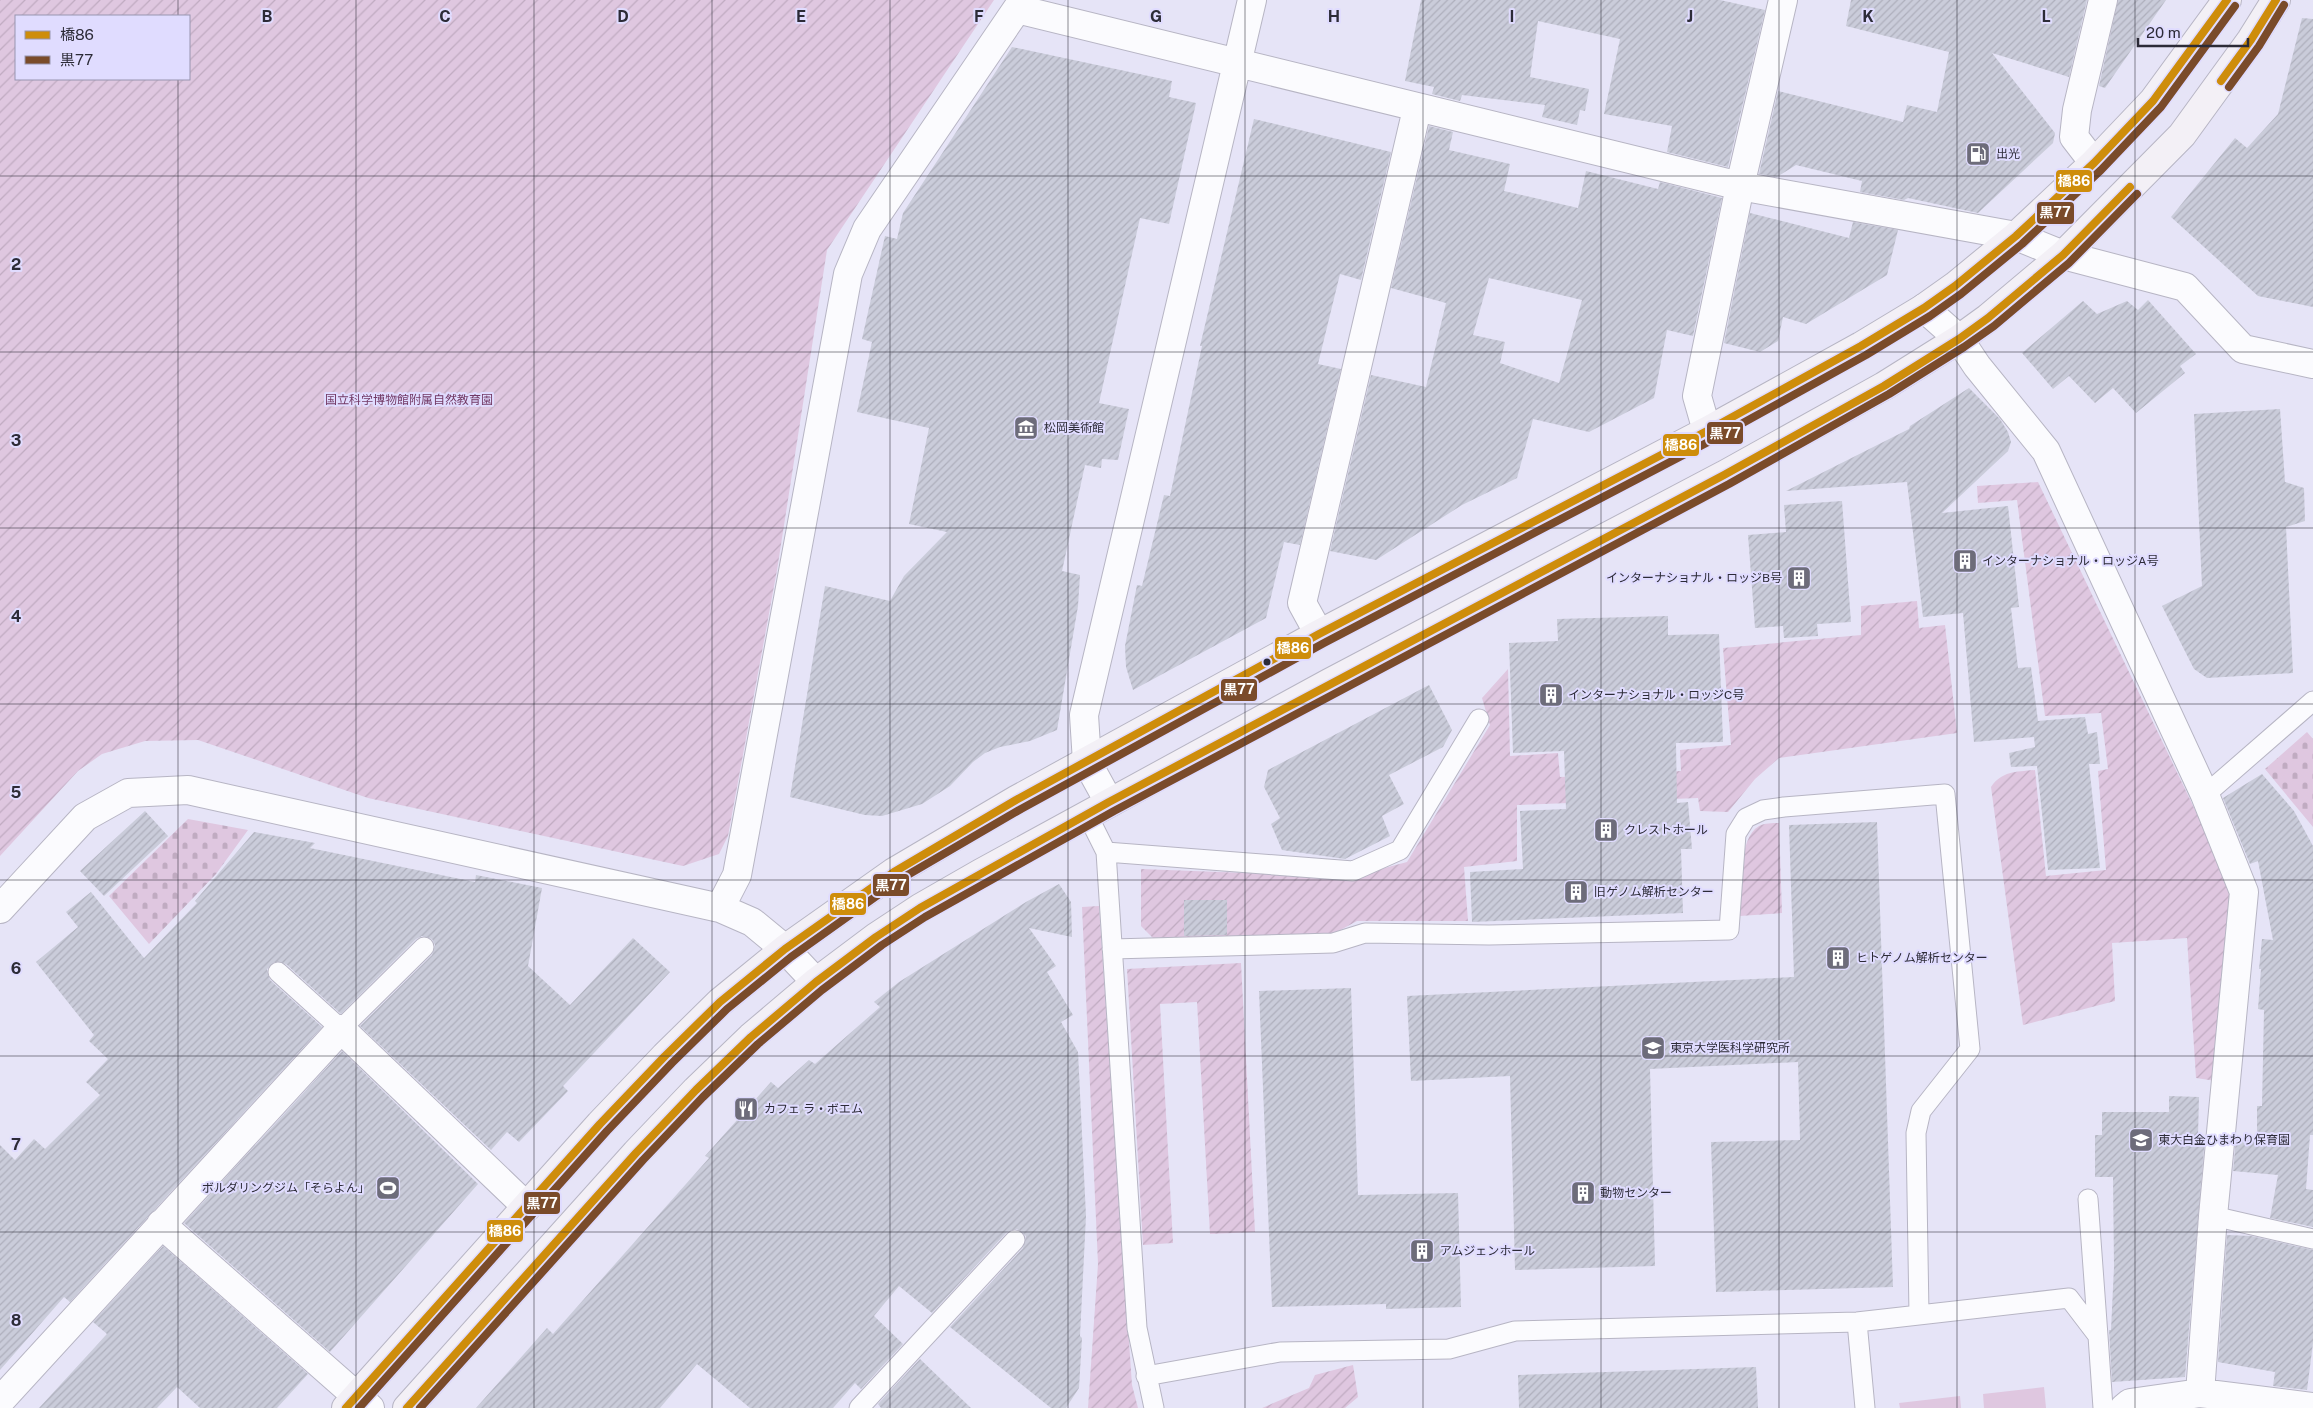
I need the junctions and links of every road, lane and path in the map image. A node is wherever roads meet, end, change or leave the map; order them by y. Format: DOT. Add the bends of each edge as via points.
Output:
graph roads {
  1 [pos="1252,0"];
  2 [pos="1783,0"];
  3 [pos="2103,0"];
  4 [pos="2227,0"];
  5 [pos="2276,0"];
  6 [pos="1237,64"];
  7 [pos="1417,109"];
  8 [pos="2094,163"];
  9 [pos="1740,186"];
  10 [pos="2016,236"];
  11 [pos="2063,254"];
  12 [pos="1924,308"];
  13 [pos="1959,340"];
  14 [pos="2313,364"];
  15 [pos="1707,431"];
  16 [pos="1319,634"];
  17 [pos="2313,701"];
  18 [pos="1479,719"];
  19 [pos="1086,762"];
  20 [pos="2205,795"];
  21 [pos="1098,808"];
  22 [pos="1106,852"];
  23 [pos="720,908"];
  24 [pos="0,909"];
  25 [pos="424,947"];
  26 [pos="785,949"];
  27 [pos="1112,949"];
  28 [pos="278,972"];
  29 [pos="816,982"];
  30 [pos="341,1028"];
  31 [pos="2088,1199"];
  32 [pos="527,1207"];
  33 [pos="2213,1216"];
  34 [pos="162,1224"];
  35 [pos="2313,1239"];
  36 [pos="1015,1240"];
  37 [pos="1919,1314"];
  38 [pos="1857,1322"];
  39 [pos="2098,1336"];
  40 [pos="1146,1376"];
  41 [pos="2200,1393"];
  42 [pos="8,1402"];
  43 [pos="358,1404"];
  44 [pos="2313,1407"];
  45 [pos="407,1408"];
  46 [pos="859,1408"];
  47 [pos="1154,1408"];
  48 [pos="1865,1408"];
  49 [pos="2103,1408"];
  50 [pos="2124,1408"];
  1 -- 6 [label="street"];
  2 -- 9 [label="street"];
  3 -- 8 [label="street" via="2077,110 2074,137"];
  4 -- 8 [label="main road" via="2153,101"];
  5 -- 11 [label="main road" via="2182,135"];
  6 -- 7 [label="street"];
  6 -- 19 [label="street" via="1092,678 1084,715"];
  6 -- 23 [label="street" via="1017,9 867,229 848,274 737,875"];
  7 -- 9 [label="street"];
  7 -- 16 [label="street" via="1302,603"];
  8 -- 10 [label="main road"];
  9 -- 10 [label="street"];
  9 -- 15 [label="street" via="1697,396"];
  10 -- 11 [label="street"];
  10 -- 12 [label="main road"];
  11 -- 13 [label="main road"];
  11 -- 14 [label="street" via="2185,287 2243,348"];
  12 -- 13 [label="street"];
  12 -- 15 [label="main road"];
  13 -- 20 [label="street" via="2046,451"];
  13 -- 21 [label="main road" via="1724,476"];
  15 -- 16 [label="main road"];
  16 -- 19 [label="main road"];
  17 -- 20 [label="lane"];
  18 -- 22 [label="lane" via="1400,850 1353,871"];
  19 -- 21 [label="street"];
  19 -- 26 [label="main road" via="894,872"];
  20 -- 33 [label="street" via="2244,892"];
  21 -- 22 [label="lane"];
  21 -- 29 [label="main road" via="920,908"];
  22 -- 27 [label="lane"];
  23 -- 24 [label="street" via="188,790 128,793 85,817"];
  23 -- 26 [label="street" via="752,922"];
  25 -- 30 [label="lane"];
  26 -- 29 [label="street"];
  26 -- 32 [label="main road" via="720,1002 665,1056"];
  27 -- 37 [label="lane" via="1333,943 1365,933 1488,935 1729,930 1736,834 1746,818 1763,810 1784,807 1945,794 1970,1050 1921,1111 1916,1133"];
  27 -- 40 [label="lane" via="1137,1328"];
  28 -- 30 [label="lane"];
  29 -- 45 [label="main road" via="751,1037 690,1097"];
  30 -- 32 [label="street"];
  30 -- 34 [label="street"];
  31 -- 39 [label="lane"];
  32 -- 43 [label="main road"];
  33 -- 35 [label="lane"];
  33 -- 41 [label="street"];
  34 -- 42 [label="street"];
  34 -- 43 [label="street"];
  36 -- 46 [label="lane"];
  37 -- 38 [label="lane"];
  37 -- 39 [label="lane" via="2070,1298"];
  38 -- 40 [label="lane" via="1516,1331 1448,1349 1280,1352"];
  38 -- 48 [label="lane"];
  39 -- 49 [label="lane"];
  40 -- 47 [label="lane"];
  41 -- 44 [label="street"];
  41 -- 50 [label="street" via="2130,1403"];
}
